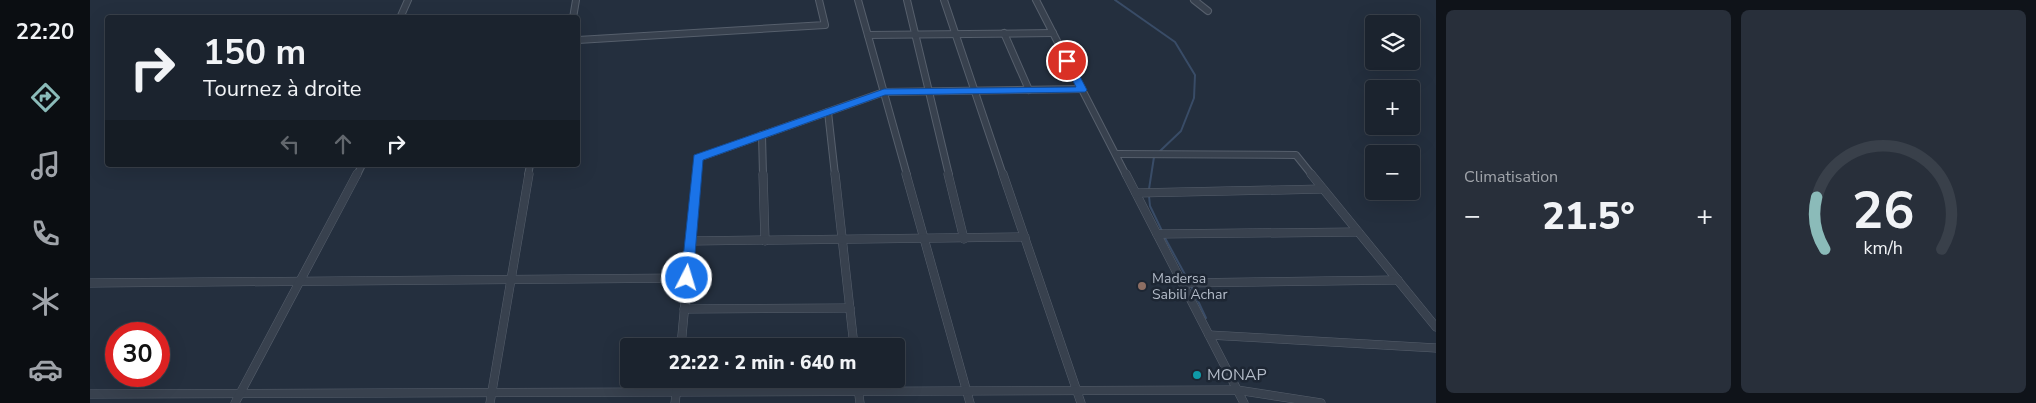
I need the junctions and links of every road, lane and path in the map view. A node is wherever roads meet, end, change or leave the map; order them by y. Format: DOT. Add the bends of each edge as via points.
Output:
graph roads {
  1 [pos="408,0"];
  2 [pos="576,0"];
  3 [pos="819,0"];
  4 [pos="858,0"];
  5 [pos="907,0"];
  6 [pos="944,0"];
  7 [pos="1036,0"];
  8 [pos="1194,0"];
  9 [pos="1208,11"];
  10 [pos="401,15"];
  11 [pos="574,15"];
  12 [pos="1004,33"];
  13 [pos="1053,33"];
  14 [pos="915,34"];
  15 [pos="956,34"];
  16 [pos="868,35"];
  17 [pos="580,40"];
  18 [pos="1029,90"];
  19 [pos="1082,90"];
  20 [pos="975,91"];
  21 [pos="884,92"];
  22 [pos="929,92"];
  23 [pos="828,112"];
  24 [pos="762,136"];
  25 [pos="1116,154"];
  26 [pos="361,167"];
  27 [pos="530,167"];
  28 [pos="1323,189"];
  29 [pos="1136,193"];
  30 [pos="1358,232"];
  31 [pos="1157,234"];
  32 [pos="1025,237"];
  33 [pos="964,239"];
  34 [pos="765,240"];
  35 [pos="842,240"];
  36 [pos="925,240"];
  37 [pos="690,241"];
  38 [pos="687,278"];
  39 [pos="511,279"];
  40 [pos="1398,280"];
  41 [pos="300,281"];
  42 [pos="1182,282"];
  43 [pos="90,283"];
  44 [pos="850,308"];
  45 [pos="684,309"];
  46 [pos="1436,327"];
  47 [pos="1209,334"];
  48 [pos="681,338"];
  49 [pos="853,338"];
  50 [pos="1436,348"];
  51 [pos="677,388"];
  52 [pos="859,388"];
  53 [pos="1077,390"];
  54 [pos="1237,390"];
  55 [pos="859,391"];
  56 [pos="966,391"];
  57 [pos="492,392"];
  58 [pos="676,392"];
  59 [pos="90,394"];
  60 [pos="240,394"];
  61 [pos="235,403"];
  62 [pos="490,403"];
  63 [pos="675,403"];
  64 [pos="860,403"];
  65 [pos="970,403"];
  66 [pos="1082,403"];
  67 [pos="1244,403"];
  68 [pos="1321,403"];
  1 -- 10 [label="street"];
  2 -- 11 [label="street"];
  3 -- 17 [label="street" via="826,25"];
  4 -- 16 [label="street"];
  5 -- 14 [label="street"];
  6 -- 15 [label="street"];
  7 -- 13 [label="street"];
  8 -- 9 [label="street"];
  12 -- 13 [label="street"];
  12 -- 15 [label="street"];
  12 -- 18 [label="street"];
  13 -- 19 [label="street"];
  14 -- 15 [label="street"];
  14 -- 16 [label="street"];
  14 -- 22 [label="street"];
  15 -- 20 [label="street"];
  16 -- 21 [label="street"];
  18 -- 19 [label="street"];
  18 -- 20 [label="street"];
  19 -- 25 [label="street"];
  20 -- 22 [label="street"];
  20 -- 32 [label="street"];
  21 -- 22 [label="street"];
  21 -- 23 [label="street"];
  21 -- 36 [label="street"];
  22 -- 33 [label="street"];
  23 -- 24 [label="street"];
  23 -- 35 [label="street"];
  24 -- 34 [label="street"];
  24 -- 37 [label="street" via="698,158"];
  25 -- 28 [label="street" via="1296,155"];
  25 -- 29 [label="street"];
  26 -- 41 [label="street"];
  27 -- 39 [label="street"];
  28 -- 29 [label="street"];
  28 -- 30 [label="street"];
  29 -- 31 [label="street"];
  30 -- 31 [label="street"];
  30 -- 40 [label="street"];
  31 -- 42 [label="street"];
  32 -- 33 [label="street"];
  32 -- 53 [label="street"];
  33 -- 36 [label="street"];
  34 -- 35 [label="street"];
  34 -- 37 [label="street"];
  35 -- 36 [label="street"];
  35 -- 44 [label="street"];
  36 -- 56 [label="street"];
  37 -- 38 [label="street"];
  38 -- 39 [label="street"];
  38 -- 45 [label="street"];
  39 -- 41 [label="street"];
  39 -- 57 [label="street"];
  40 -- 42 [label="street"];
  40 -- 46 [label="street"];
  41 -- 43 [label="street"];
  41 -- 60 [label="street"];
  42 -- 47 [label="street"];
  44 -- 45 [label="street"];
  44 -- 49 [label="street"];
  45 -- 48 [label="street"];
  47 -- 50 [label="street"];
  47 -- 54 [label="street"];
  51 -- 58 [label="street"];
  52 -- 55 [label="street"];
  53 -- 54 [label="street"];
  53 -- 56 [label="street"];
  53 -- 66 [label="street"];
  54 -- 67 [label="street"];
  54 -- 68 [label="street"];
  55 -- 56 [label="street"];
  55 -- 58 [label="street"];
  55 -- 64 [label="street"];
  56 -- 65 [label="street"];
  57 -- 58 [label="street"];
  57 -- 60 [label="street"];
  57 -- 62 [label="street"];
  58 -- 63 [label="street"];
  59 -- 60 [label="street"];
  60 -- 61 [label="street"];
}
